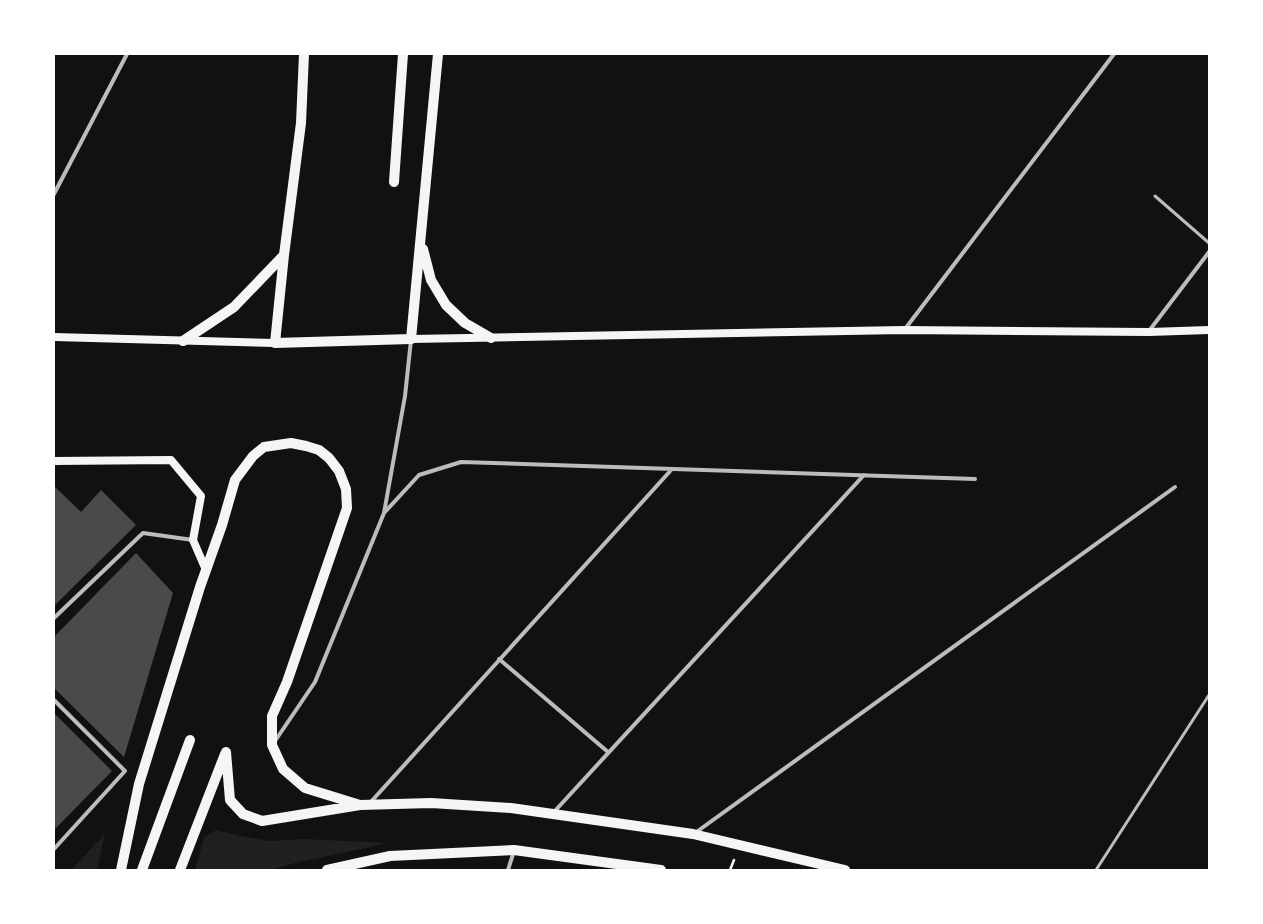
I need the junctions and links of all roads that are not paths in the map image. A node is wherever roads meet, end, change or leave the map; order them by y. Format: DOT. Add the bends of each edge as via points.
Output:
graph roads {
  1 [pos="127,54"];
  2 [pos="304,54"];
  3 [pos="403,54"];
  4 [pos="438,54"];
  5 [pos="1114,54"];
  6 [pos="394,182"];
  7 [pos="54,194"];
  8 [pos="1155,196"];
  9 [pos="421,241"];
  10 [pos="1209,243"];
  11 [pos="1209,252"];
  12 [pos="284,255"];
  13 [pos="904,330"];
  14 [pos="1209,330"];
  15 [pos="1149,332"];
  16 [pos="54,337"];
  17 [pos="491,338"];
  18 [pos="411,339"];
  19 [pos="183,340"];
  20 [pos="275,343"];
  21 [pos="54,461"];
  22 [pos="672,469"];
  23 [pos="864,475"];
  24 [pos="975,479"];
  25 [pos="1175,487"];
  26 [pos="384,513"];
  27 [pos="193,540"];
  28 [pos="206,570"];
  29 [pos="54,618"];
  30 [pos="499,659"];
  31 [pos="1209,695"];
  32 [pos="54,700"];
  33 [pos="190,740"];
  34 [pos="272,745"];
  35 [pos="608,752"];
  36 [pos="364,805"];
  37 [pos="552,814"];
  38 [pos="693,834"];
  39 [pos="54,848"];
  40 [pos="514,850"];
  41 [pos="121,870"];
  42 [pos="142,870"];
  43 [pos="180,870"];
  44 [pos="327,870"];
  45 [pos="508,870"];
  46 [pos="661,870"];
  47 [pos="845,870"];
  48 [pos="1096,870"];
  1 -- 7 [label="street"];
  2 -- 12 [label="main road" via="301,123"];
  3 -- 6 [label="main road"];
  4 -- 9 [label="main road"];
  5 -- 13 [label="street"];
  8 -- 10 [label="lane"];
  9 -- 17 [label="main road" via="431,280 446,305 465,323"];
  9 -- 18 [label="main road"];
  11 -- 15 [label="street"];
  12 -- 19 [label="main road" via="234,307"];
  12 -- 20 [label="main road"];
  13 -- 15 [label="main road"];
  13 -- 17 [label="main road"];
  14 -- 15 [label="main road"];
  16 -- 19 [label="main road"];
  17 -- 18 [label="main road"];
  18 -- 20 [label="main road"];
  18 -- 26 [label="street" via="405,396"];
  19 -- 20 [label="main road"];
  21 -- 27 [label="main road" via="170,460 201,496"];
  22 -- 23 [label="street"];
  22 -- 26 [label="street" via="461,462 419,475"];
  22 -- 30 [label="street"];
  23 -- 24 [label="street"];
  23 -- 35 [label="street"];
  25 -- 38 [label="street"];
  26 -- 34 [label="street" via="315,682"];
  27 -- 28 [label="main road"];
  27 -- 29 [label="street" via="143,533"];
  28 -- 34 [label="main road" via="235,480 253,456 264,447 291,443 319,450 339,471 346,489 347,508 287,682 272,716"];
  28 -- 41 [label="main road" via="138,784"];
  30 -- 35 [label="street"];
  30 -- 36 [label="street"];
  31 -- 48 [label="lane"];
  32 -- 39 [label="street" via="125,771"];
  33 -- 42 [label="main road"];
  34 -- 36 [label="main road" via="283,769 306,788"];
  35 -- 37 [label="street"];
  36 -- 37 [label="main road" via="431,803 511,808"];
  36 -- 43 [label="main road" via="262,821 243,814 230,800 226,752"];
  37 -- 38 [label="main road"];
  38 -- 47 [label="main road"];
  40 -- 44 [label="main road" via="390,856"];
  40 -- 45 [label="street"];
  40 -- 46 [label="main road"];
}
